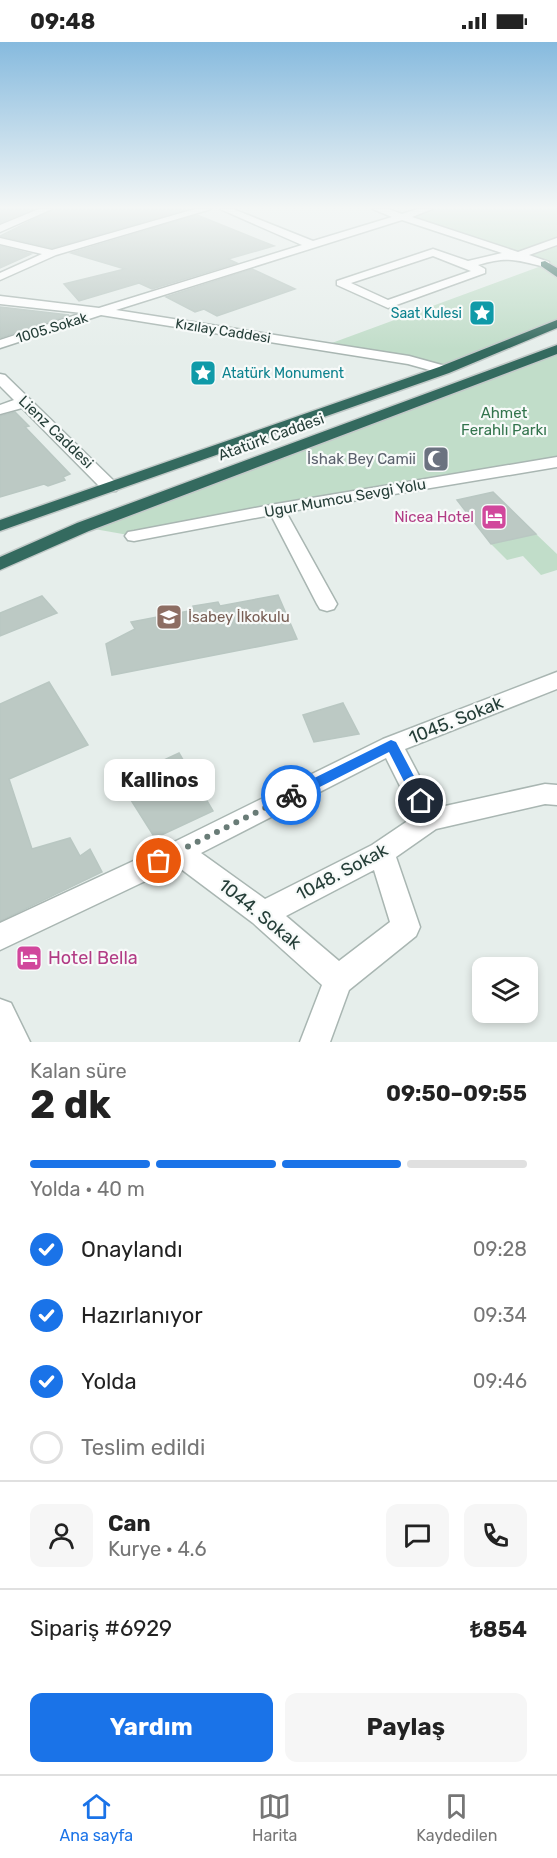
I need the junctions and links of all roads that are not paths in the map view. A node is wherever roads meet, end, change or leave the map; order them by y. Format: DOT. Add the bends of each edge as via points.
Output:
graph roads {
  1 [pos="46,256"];
  2 [pos="275,256"];
  3 [pos="422,256"];
  4 [pos="443,256"];
  5 [pos="510,256"];
  6 [pos="516,256"];
  7 [pos="519,256"];
  8 [pos="544,264"];
  9 [pos="468,265"];
  10 [pos="557,268"];
  11 [pos="481,271"];
  12 [pos="557,274"];
  13 [pos="0,277"];
  14 [pos="0,300"];
  15 [pos="104,312"];
  16 [pos="557,324"];
  17 [pos="0,344"];
  18 [pos="557,349"];
  19 [pos="444,370"];
  20 [pos="0,379"];
  21 [pos="24,402"];
  22 [pos="0,410"];
  23 [pos="557,462"];
  24 [pos="110,487"];
  25 [pos="276,509"];
  26 [pos="0,526"];
  27 [pos="134,536"];
  28 [pos="0,564"];
  29 [pos="327,604"];
  30 [pos="557,680"];
  31 [pos="391,745"];
  32 [pos="557,795"];
  33 [pos="430,820"];
  34 [pos="179,852"];
  35 [pos="381,853"];
  36 [pos="263,914"];
  37 [pos="0,937"];
  38 [pos="338,980"];
  39 [pos="0,1014"];
  40 [pos="15,1042"];
  41 [pos="315,1042"];
  1 -- 13 [label="street"];
  2 -- 15 [label="street, 1005.Sokak"];
  3 -- 11 [label="street" via="341,283 388,304"];
  4 -- 9 [label="street"];
  5 -- 9 [label="street"];
  6 -- 11 [label="street"];
  7 -- 8 [label="street"];
  8 -- 10 [label="highway"];
  8 -- 12 [label="highway"];
  9 -- 11 [label="street"];
  14 -- 15 [label="street, Kızılay Caddesi"];
  15 -- 17 [label="street, 1005.Sokak"];
  15 -- 19 [label="street, Kızılay Caddesi" via="409,360"];
  16 -- 19 [label="highway, Atatürk Caddesi"];
  18 -- 28 [label="highway, Atatürk Caddesi" via="181,489"];
  19 -- 24 [label="highway, Atatürk Caddesi"];
  20 -- 21 [label="street, Lienz Caddesi"];
  21 -- 22 [label="street"];
  21 -- 24 [label="street, Lienz Caddesi"];
  23 -- 25 [label="street, Ugur Mumcu Sevgi Yolu"];
  24 -- 26 [label="highway, Atatürk Caddesi"];
  25 -- 27 [label="street, Ugur Mumcu Sevgi Yolu"];
  25 -- 29 [label="street"];
  30 -- 31 [label="street, 1045. Sokak"];
  31 -- 33 [label="street"];
  31 -- 34 [label="street, 1045. Sokak"];
  32 -- 33 [label="street, 1048. Sokak" via="545,794"];
  33 -- 35 [label="street, 1048. Sokak"];
  34 -- 36 [label="street, 1044. Sokak"];
  34 -- 37 [label="street, 1045. Sokak"];
  35 -- 36 [label="street, 1048. Sokak"];
  35 -- 38 [label="street" via="406,927"];
  36 -- 38 [label="street, 1044. Sokak"];
  38 -- 41 [label="street"];
  39 -- 40 [label="street"];
}
